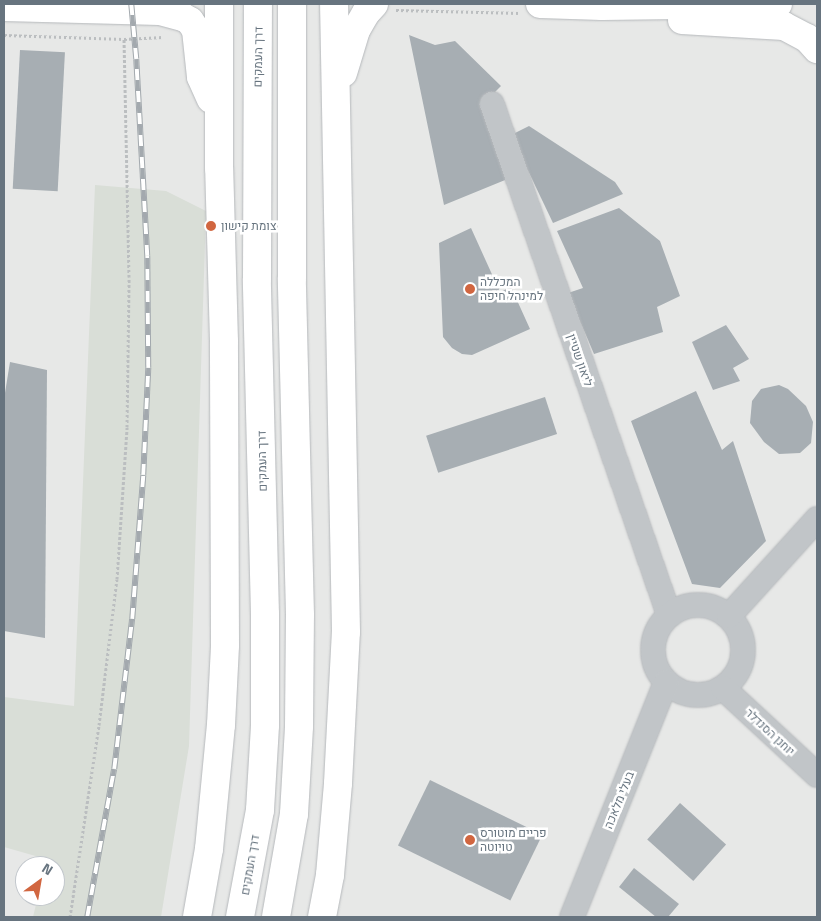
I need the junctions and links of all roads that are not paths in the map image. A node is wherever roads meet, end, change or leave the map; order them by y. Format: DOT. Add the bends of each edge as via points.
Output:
graph roads {
  1 [pos="219,4"];
  2 [pos="258,4"];
  3 [pos="292,4"];
  4 [pos="334,4"];
  5 [pos="374,4"];
  6 [pos="540,4"];
  7 [pos="778,4"];
  8 [pos="602,6"];
  9 [pos="4,7"];
  10 [pos="817,50"];
  11 [pos="492,104"];
  12 [pos="337,106"];
  13 [pos="220,112"];
  14 [pos="817,519"];
  15 [pos="668,615"];
  16 [pos="729,616"];
  17 [pos="666,682"];
  18 [pos="723,688"];
  19 [pos="817,776"];
  20 [pos="198,917"];
  21 [pos="240,917"];
  22 [pos="276,917"];
  23 [pos="322,917"];
  24 [pos="572,917"];
  1 -- 13 [label="highway"];
  2 -- 21 [label="highway, דרך העמקים" via="257,279 265,615 264,725 260,810"];
  3 -- 22 [label="highway" via="292,268 300,615 299,726 294,814"];
  4 -- 12 [label="highway"];
  5 -- 12 [label="highway" via="361,21 352,43"];
  6 -- 8 [label="highway"];
  7 -- 8 [label="highway"];
  8 -- 10 [label="highway" via="695,23 784,26 808,38"];
  9 -- 13 [label="highway" via="160,11 183,17 196,30 201,77"];
  11 -- 15 [label="street, ליאון שטיין"];
  12 -- 23 [label="highway" via="346,632 338,792 330,875"];
  13 -- 20 [label="highway" via="225,645 210,840"];
  14 -- 16 [label="street"];
  15 -- 16 [label="street" via="692,605 705,605"];
  15 -- 17 [label="street" via="653,640 657,670"];
  16 -- 18 [label="street" via="738,627 744,653 734,679"];
  17 -- 18 [label="street" via="679,692 694,696"];
  17 -- 24 [label="street, בעלי מלאכה"];
  18 -- 19 [label="street, יוחנן הסנדלר"];
}
